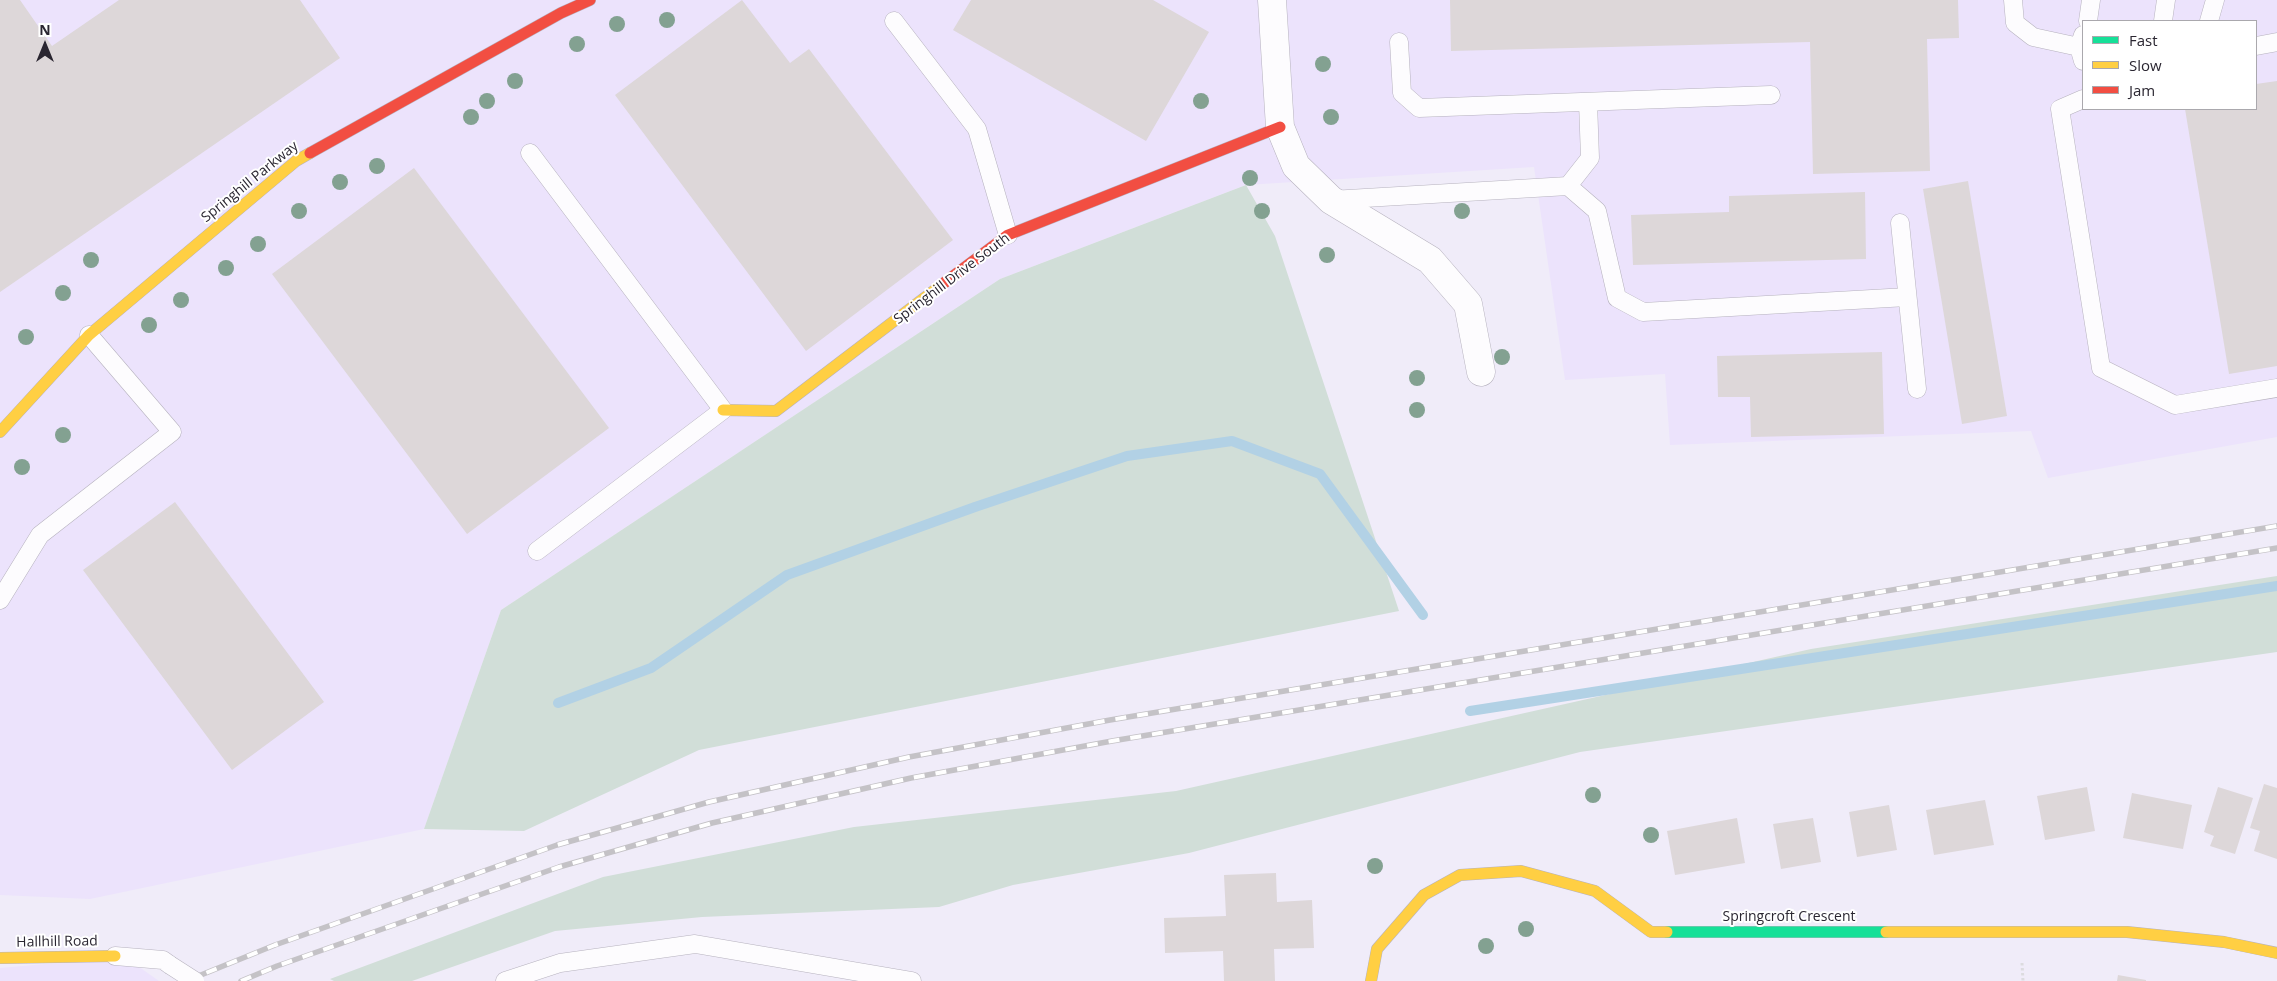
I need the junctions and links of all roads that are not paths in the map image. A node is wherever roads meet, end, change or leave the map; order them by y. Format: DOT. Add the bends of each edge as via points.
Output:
graph roads {
  1 [pos="590,0"];
  2 [pos="1272,0"];
  3 [pos="2013,0"];
  4 [pos="2091,0"];
  5 [pos="2166,0"];
  6 [pos="2215,0"];
  7 [pos="556,6"];
  8 [pos="2088,20"];
  9 [pos="2163,20"];
  10 [pos="2209,20"];
  11 [pos="894,21"];
  12 [pos="1399,42"];
  13 [pos="2277,42"];
  14 [pos="2257,46"];
  15 [pos="2082,48"];
  16 [pos="1771,95"];
  17 [pos="2082,99"];
  18 [pos="1588,102"];
  19 [pos="1280,128"];
  20 [pos="530,153"];
  21 [pos="1568,186"];
  22 [pos="1331,200"];
  23 [pos="1900,223"];
  24 [pos="1008,235"];
  25 [pos="1907,297"];
  26 [pos="89,335"];
  27 [pos="1481,372"];
  28 [pos="2277,388"];
  29 [pos="1917,390"];
  30 [pos="723,410"];
  31 [pos="0,432"];
  32 [pos="537,551"];
  33 [pos="0,600"];
  34 [pos="2277,953"];
  35 [pos="115,956"];
  36 [pos="0,958"];
  37 [pos="195,981"];
  38 [pos="505,981"];
  39 [pos="912,981"];
  40 [pos="1371,981"];
  1 -- 7 [label="street, Springhill Parkway"];
  2 -- 19 [label="street"];
  3 -- 15 [label="lane" via="2015,23 2033,37"];
  4 -- 8 [label="lane"];
  5 -- 9 [label="lane"];
  6 -- 10 [label="lane"];
  7 -- 26 [label="street, Springhill Parkway" via="296,161"];
  11 -- 24 [label="lane" via="977,129"];
  12 -- 18 [label="lane" via="1402,93 1419,108"];
  13 -- 14 [label="lane"];
  16 -- 18 [label="lane"];
  17 -- 28 [label="lane" via="2060,109 2101,368 2175,405"];
  18 -- 21 [label="lane" via="1590,158"];
  19 -- 22 [label="street" via="1296,166"];
  19 -- 24 [label="street, Springhill Drive South"];
  20 -- 30 [label="lane"];
  21 -- 22 [label="lane"];
  21 -- 25 [label="lane" via="1597,211 1617,298 1643,312"];
  22 -- 27 [label="street" via="1430,260 1468,304"];
  23 -- 25 [label="lane"];
  24 -- 30 [label="street, Springhill Drive South" via="776,411"];
  25 -- 29 [label="lane"];
  26 -- 31 [label="street, Springhill Parkway"];
  26 -- 33 [label="lane" via="172,432 40,535"];
  30 -- 32 [label="lane"];
  34 -- 40 [label="street, Springcroft Crescent" via="2224,942 2127,932 1651,932 1595,891 1521,871 1460,875 1424,895 1377,949"];
  35 -- 36 [label="street, Hallhill Road"];
  35 -- 37 [label="lane, bridge" via="163,960"];
  38 -- 39 [label="lane" via="560,963 695,944"];
}
